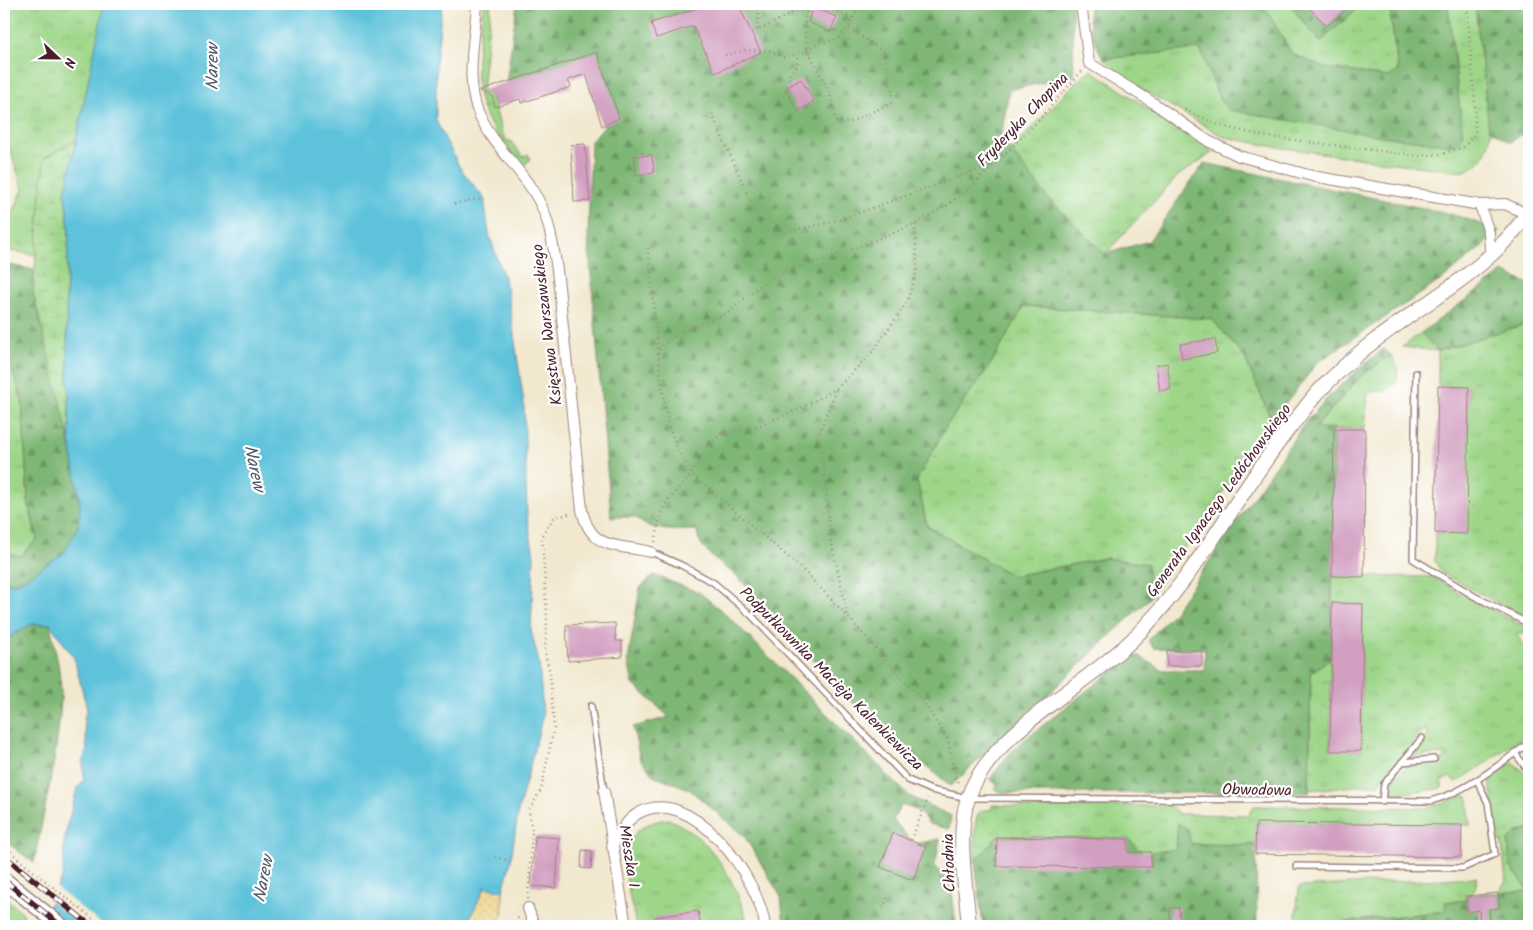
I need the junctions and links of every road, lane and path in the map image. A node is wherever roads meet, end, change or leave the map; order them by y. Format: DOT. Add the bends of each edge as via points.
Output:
graph roads {
  1 [pos="477,4"];
  2 [pos="759,4"];
  3 [pos="810,4"];
  4 [pos="819,4"];
  5 [pos="860,4"];
  6 [pos="1081,4"];
  7 [pos="1467,4"];
  8 [pos="807,9"];
  9 [pos="853,18"];
  10 [pos="848,28"];
  11 [pos="806,50"];
  12 [pos="725,55"];
  13 [pos="797,55"];
  14 [pos="1089,63"];
  15 [pos="798,80"];
  16 [pos="792,83"];
  17 [pos="787,86"];
  18 [pos="1179,108"];
  19 [pos="712,114"];
  20 [pos="995,163"];
  21 [pos="484,198"];
  22 [pos="454,204"];
  23 [pos="1480,205"];
  24 [pos="1528,213"];
  25 [pos="915,224"];
  26 [pos="648,248"];
  27 [pos="1494,253"];
  28 [pos="659,350"];
  29 [pos="1416,373"];
  30 [pos="836,388"];
  31 [pos="692,474"];
  32 [pos="582,510"];
  33 [pos="659,530"];
  34 [pos="597,539"];
  35 [pos="651,552"];
  36 [pos="848,617"];
  37 [pos="1529,624"];
  38 [pos="591,706"];
  39 [pos="1422,738"];
  40 [pos="1529,743"];
  41 [pos="1515,753"];
  42 [pos="1434,759"];
  43 [pos="1402,762"];
  44 [pos="1529,772"];
  45 [pos="1477,780"];
  46 [pos="931,790"];
  47 [pos="604,791"];
  48 [pos="964,792"];
  49 [pos="1382,802"];
  50 [pos="911,840"];
  51 [pos="4,844"];
  52 [pos="612,848"];
  53 [pos="495,857"];
  54 [pos="511,862"];
  55 [pos="1296,866"];
  56 [pos="4,880"];
  57 [pos="889,894"];
  58 [pos="528,908"];
  59 [pos="884,908"];
  60 [pos="61,926"];
  61 [pos="102,926"];
  62 [pos="534,926"];
  63 [pos="626,926"];
  64 [pos="765,926"];
  65 [pos="969,926"];
  1 -- 32 [label="street, Księstwa Warszawskiego" via="472,67 473,94 479,116 534,190 548,222 556,264"];
  2 -- 8 [label="path" via="757,31 796,11"];
  3 -- 8 [label="path"];
  4 -- 9 [label="path"];
  5 -- 9 [label="path"];
  6 -- 14 [label="street"];
  7 -- 18 [label="path" via="1475,134 1463,147 1442,154 1419,156 1353,149 1234,130"];
  8 -- 11 [label="path"];
  9 -- 10 [label="path"];
  10 -- 11 [label="path" via="838,39 818,43"];
  10 -- 11 [label="path" via="884,52 894,102 848,123 836,121 830,96"];
  11 -- 13 [label="path"];
  12 -- 13 [label="path" via="746,50"];
  13 -- 16 [label="path" via="798,65 788,76"];
  14 -- 20 [label="path, Fryderyka Chopina" via="1071,86"];
  14 -- 23 [label="street" via="1208,141 1239,156 1312,176"];
  15 -- 16 [label="path"];
  16 -- 17 [label="path"];
  19 -- 20 [label="path" via="762,227 773,235 839,220"];
  20 -- 25 [label="path, Fryderyka Chopina" via="970,188"];
  21 -- 22 [label="path"];
  23 -- 24 [label="street" via="1505,204"];
  23 -- 27 [label="street" via="1489,233 1490,249"];
  24 -- 27 [label="street, Generała Ignacego Ledóchowskiego" via="1513,235"];
  25 -- 28 [label="path, Fryderyka Chopina" via="827,259 784,272 762,284 726,314 683,331"];
  25 -- 30 [label="path" via="917,271 907,302 873,351"];
  26 -- 28 [label="path"];
  27 -- 48 [label="street, Generała Ignacego Ledóchowskiego" via="1372,343 1321,388 1267,456 1160,611 1123,649 1004,742"];
  28 -- 31 [label="path" via="669,427"];
  29 -- 37 [label="lane" via="1413,559"];
  30 -- 31 [label="path" via="762,425 722,434 707,446"];
  30 -- 36 [label="path" via="817,438 824,467 830,536"];
  31 -- 33 [label="path" via="662,509"];
  31 -- 36 [label="path" via="802,570"];
  32 -- 34 [label="street, Księstwa Warszawskiego" via="586,527"];
  32 -- 58 [label="path" via="554,518 542,535 547,619 545,652 554,728 541,790 529,810 532,832"];
  34 -- 35 [label="street, Podpułkownika Macieja Kalenkiewicza" via="613,546"];
  35 -- 46 [label="lane, Podpułkownika Macieja Kalenkiewicza" via="681,564 722,590 781,644 908,780"];
  36 -- 48 [label="path" via="924,703 948,740 955,776"];
  38 -- 47 [label="lane"];
  39 -- 43 [label="lane"];
  40 -- 41 [label="lane, Obwodowa"];
  41 -- 44 [label="lane"];
  41 -- 45 [label="lane, Obwodowa"];
  42 -- 43 [label="lane"];
  43 -- 49 [label="lane" via="1384,784"];
  45 -- 49 [label="lane, Obwodowa" via="1449,796 1431,801"];
  45 -- 55 [label="lane" via="1488,803 1496,854 1463,868"];
  46 -- 48 [label="lane, Podpułkownika Macieja Kalenkiewicza"];
  46 -- 50 [label="path"];
  47 -- 52 [label="street, Mieszka I"];
  48 -- 49 [label="lane, Obwodowa"];
  48 -- 65 [label="street, Chłodnia"];
  51 -- 61 [label="path" via="19,860"];
  52 -- 63 [label="street, Mieszka I"];
  52 -- 64 [label="street" via="625,824 637,814 655,807 672,807 688,814 734,857 752,884"];
  53 -- 54 [label="path"];
  56 -- 60 [label="main road"];
  57 -- 59 [label="path"];
  58 -- 62 [label="street"];
}
